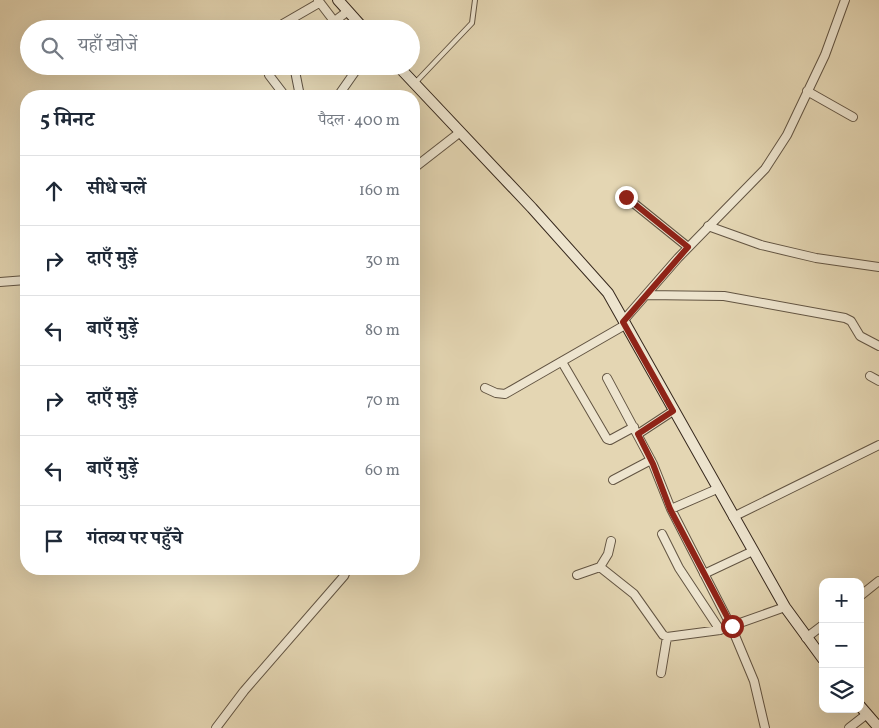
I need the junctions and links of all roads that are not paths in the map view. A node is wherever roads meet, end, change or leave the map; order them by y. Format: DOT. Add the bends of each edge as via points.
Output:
graph roads {
  1 [pos="338,0"];
  2 [pos="475,0"];
  3 [pos="845,0"];
  4 [pos="318,2"];
  5 [pos="348,11"];
  6 [pos="289,20"];
  7 [pos="333,20"];
  8 [pos="335,20"];
  9 [pos="356,20"];
  10 [pos="269,75"];
  11 [pos="296,75"];
  12 [pos="352,75"];
  13 [pos="406,75"];
  14 [pos="414,84"];
  15 [pos="280,90"];
  16 [pos="299,90"];
  17 [pos="342,90"];
  18 [pos="420,90"];
  19 [pos="420,91"];
  20 [pos="807,91"];
  21 [pos="853,117"];
  22 [pos="459,133"];
  23 [pos="420,163"];
  24 [pos="626,197"];
  25 [pos="708,226"];
  26 [pos="688,247"];
  27 [pos="879,267"];
  28 [pos="20,280"];
  29 [pos="0,282"];
  30 [pos="646,295"];
  31 [pos="624,323"];
  32 [pos="879,346"];
  33 [pos="562,362"];
  34 [pos="870,376"];
  35 [pos="607,378"];
  36 [pos="879,381"];
  37 [pos="485,388"];
  38 [pos="673,411"];
  39 [pos="636,431"];
  40 [pos="879,445"];
  41 [pos="651,460"];
  42 [pos="613,480"];
  43 [pos="717,489"];
  44 [pos="670,509"];
  45 [pos="733,517"];
  46 [pos="662,534"];
  47 [pos="611,541"];
  48 [pos="753,551"];
  49 [pos="600,567"];
  50 [pos="704,574"];
  51 [pos="344,575"];
  52 [pos="577,575"];
  53 [pos="879,581"];
  54 [pos="864,593"];
  55 [pos="785,607"];
  56 [pos="732,626"];
  57 [pos="819,628"];
  58 [pos="720,630"];
  59 [pos="667,637"];
  60 [pos="806,638"];
  61 [pos="819,654"];
  62 [pos="661,672"];
  63 [pos="864,711"];
  64 [pos="861,713"];
  65 [pos="216,728"];
  66 [pos="765,728"];
  67 [pos="849,728"];
  68 [pos="878,728"];
  1 -- 5 [label="main road"];
  2 -- 14 [label="lane" via="472,23"];
  3 -- 20 [label="street"];
  4 -- 6 [label="street"];
  4 -- 7 [label="street"];
  5 -- 8 [label="street"];
  5 -- 9 [label="main road"];
  10 -- 15 [label="street"];
  11 -- 16 [label="street"];
  12 -- 17 [label="street"];
  13 -- 14 [label="main road"];
  14 -- 18 [label="main road"];
  19 -- 22 [label="main road"];
  20 -- 21 [label="street"];
  20 -- 25 [label="street" via="776,153"];
  22 -- 23 [label="street"];
  22 -- 31 [label="main road" via="590,271 608,293"];
  24 -- 26 [label="street"];
  25 -- 26 [label="street"];
  25 -- 27 [label="street" via="761,245 816,258"];
  26 -- 30 [label="street"];
  28 -- 29 [label="street"];
  30 -- 31 [label="street"];
  30 -- 32 [label="street" via="724,296 845,318 851,321 860,336"];
  31 -- 33 [label="street"];
  31 -- 38 [label="main road"];
  33 -- 37 [label="street" via="505,394"];
  33 -- 39 [label="street" via="607,439"];
  34 -- 36 [label="street"];
  35 -- 39 [label="street"];
  38 -- 39 [label="street"];
  38 -- 43 [label="main road"];
  39 -- 41 [label="street"];
  40 -- 45 [label="street"];
  41 -- 42 [label="street"];
  41 -- 44 [label="street"];
  43 -- 44 [label="street"];
  43 -- 45 [label="main road"];
  44 -- 50 [label="street"];
  45 -- 48 [label="main road"];
  46 -- 58 [label="street" via="679,568"];
  47 -- 49 [label="street"];
  48 -- 50 [label="street"];
  48 -- 55 [label="main road"];
  49 -- 52 [label="street"];
  49 -- 59 [label="street" via="634,594"];
  50 -- 56 [label="street"];
  51 -- 65 [label="street"];
  53 -- 54 [label="street"];
  55 -- 56 [label="street"];
  55 -- 60 [label="main road"];
  56 -- 58 [label="street"];
  56 -- 66 [label="street" via="754,681"];
  57 -- 60 [label="street"];
  58 -- 59 [label="street"];
  59 -- 62 [label="street"];
  60 -- 61 [label="main road"];
  63 -- 68 [label="main road"];
  64 -- 67 [label="street"];
}
